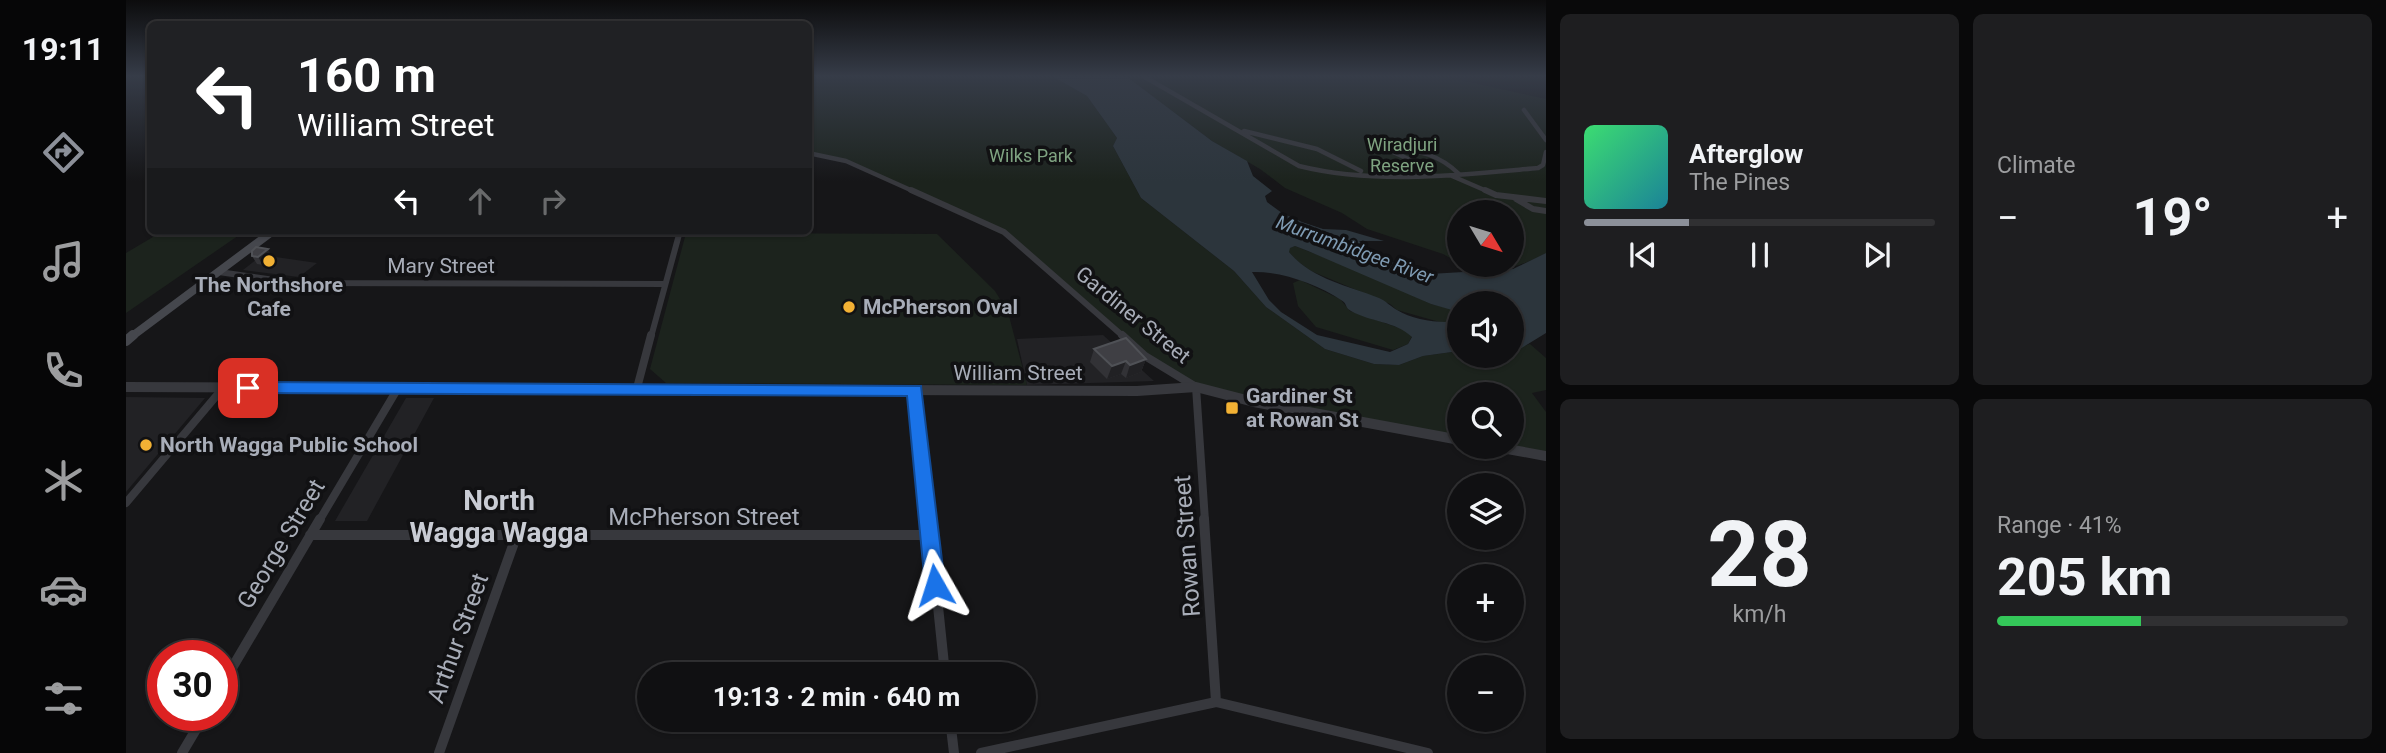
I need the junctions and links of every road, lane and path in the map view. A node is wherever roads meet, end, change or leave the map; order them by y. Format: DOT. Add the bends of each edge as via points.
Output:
graph roads {
  1 [pos="1205,111"];
  2 [pos="1525,111"];
  3 [pos="1236,129"];
  4 [pos="1546,141"];
  5 [pos="1546,152"];
  6 [pos="812,154"];
  7 [pos="1365,173"];
  8 [pos="1459,174"];
  9 [pos="1430,176"];
  10 [pos="1452,176"];
  11 [pos="1516,199"];
  12 [pos="1546,201"];
  13 [pos="1546,211"];
  14 [pos="268,235"];
  15 [pos="679,235"];
  16 [pos="219,272"];
  17 [pos="665,284"];
  18 [pos="126,341"];
  19 [pos="126,387"];
  20 [pos="1196,387"];
  21 [pos="223,388"];
  22 [pos="398,388"];
  23 [pos="636,388"];
  24 [pos="915,390"];
  25 [pos="1447,438"];
  26 [pos="1524,452"];
  27 [pos="1546,456"];
  28 [pos="126,503"];
  29 [pos="310,535"];
  30 [pos="929,535"];
  31 [pos="516,537"];
  32 [pos="238,658"];
  33 [pos="944,662"];
  34 [pos="1216,702"];
  35 [pos="195,731"];
  36 [pos="952,732"];
  37 [pos="182,753"];
  38 [pos="439,753"];
  39 [pos="954,753"];
  40 [pos="981,753"];
  41 [pos="1428,753"];
  1 -- 3 [label="street"];
  2 -- 4 [label="street"];
  3 -- 7 [label="street" via="1317,149"];
  3 -- 7 [label="street" via="1306,168"];
  5 -- 8 [label="street" via="1538,168"];
  6 -- 20 [label="street, Gardiner Street" via="846,161 1004,232 1152,361"];
  7 -- 9 [label="street"];
  8 -- 9 [label="street" via="1416,151 1394,151 1426,167"];
  8 -- 10 [label="street"];
  9 -- 10 [label="street"];
  10 -- 11 [label="street" via="1479,190"];
  11 -- 12 [label="street"];
  11 -- 13 [label="street"];
  14 -- 16 [label="main road"];
  15 -- 17 [label="street"];
  16 -- 17 [label="street, Mary Street" via="295,283"];
  16 -- 18 [label="main road"];
  17 -- 23 [label="street"];
  19 -- 21 [label="street, William Street"];
  20 -- 24 [label="street, William Street"];
  20 -- 25 [label="street, Gardiner Street"];
  20 -- 34 [label="street, Rowan Street"];
  21 -- 22 [label="street, William Street"];
  21 -- 28 [label="street"];
  22 -- 23 [label="street, William Street"];
  22 -- 29 [label="street, George Street"];
  23 -- 24 [label="street, William Street"];
  24 -- 30 [label="street"];
  26 -- 27 [label="street"];
  29 -- 31 [label="street, McPherson Street"];
  29 -- 32 [label="street, George Street"];
  30 -- 31 [label="street, McPherson Street"];
  30 -- 33 [label="street"];
  31 -- 38 [label="street, Arthur Street"];
  34 -- 40 [label="street"];
  34 -- 41 [label="street"];
  35 -- 37 [label="street"];
  36 -- 39 [label="street"];
}
